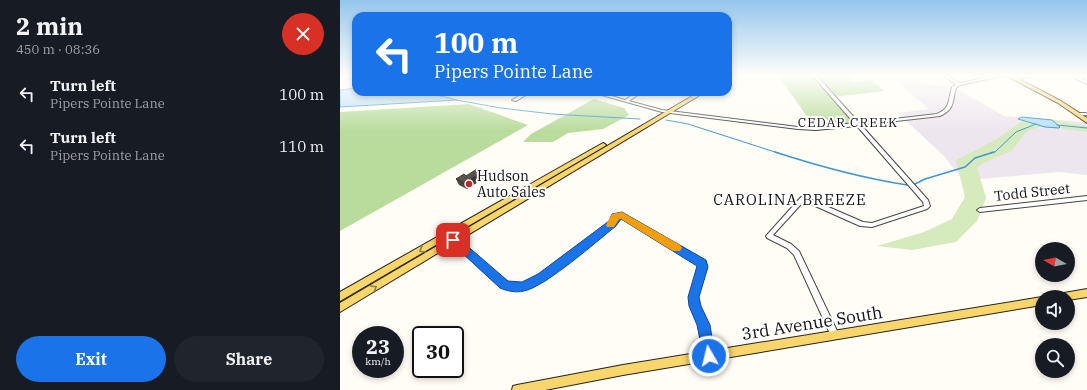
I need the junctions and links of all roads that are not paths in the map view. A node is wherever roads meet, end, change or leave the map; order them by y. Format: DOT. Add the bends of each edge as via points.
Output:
graph roads {
  1 [pos="831,94"];
  2 [pos="953,94"];
  3 [pos="1045,94"];
  4 [pos="522,96"];
  5 [pos="608,96"];
  6 [pos="634,96"];
  7 [pos="689,96"];
  8 [pos="695,96"];
  9 [pos="514,100"];
  10 [pos="626,101"];
  11 [pos="665,112"];
  12 [pos="1079,114"];
  13 [pos="1087,114"];
  14 [pos="1087,121"];
  15 [pos="857,123"];
  16 [pos="1087,198"];
  17 [pos="980,210"];
  18 [pos="451,238"];
  19 [pos="1087,293"];
  20 [pos="1075,295"];
  21 [pos="340,297"];
  22 [pos="1035,302"];
  23 [pos="340,308"];
  24 [pos="835,335"];
  25 [pos="709,356"];
  26 [pos="516,390"];
  1 -- 15 [label="street"];
  2 -- 15 [label="street" via="951,105 943,113"];
  3 -- 12 [label="main road"];
  4 -- 9 [label="street"];
  5 -- 10 [label="street"];
  6 -- 10 [label="street"];
  7 -- 11 [label="main road"];
  8 -- 11 [label="main road"];
  10 -- 11 [label="street"];
  11 -- 15 [label="street" via="798,128 816,129"];
  11 -- 18 [label="main road"];
  12 -- 13 [label="street"];
  12 -- 14 [label="main road"];
  15 -- 24 [label="street" via="926,201 927,206 872,225 862,224 803,198 769,236 797,253"];
  16 -- 17 [label="street, Todd Street"];
  18 -- 21 [label="main road, one-way"];
  23 -- 18 [label="main road, one-way"];
  18 -- 25 [label="street" via="504,285 523,287 542,278 612,223 616,217 622,215 702,263 694,297 695,306 704,325"];
  19 -- 20 [label="main road"];
  22 -- 24 [label="main road, 3rd Avenue South"];
  24 -- 25 [label="main road, 3rd Avenue South"];
  25 -- 26 [label="main road, 3rd Avenue South"];
}
